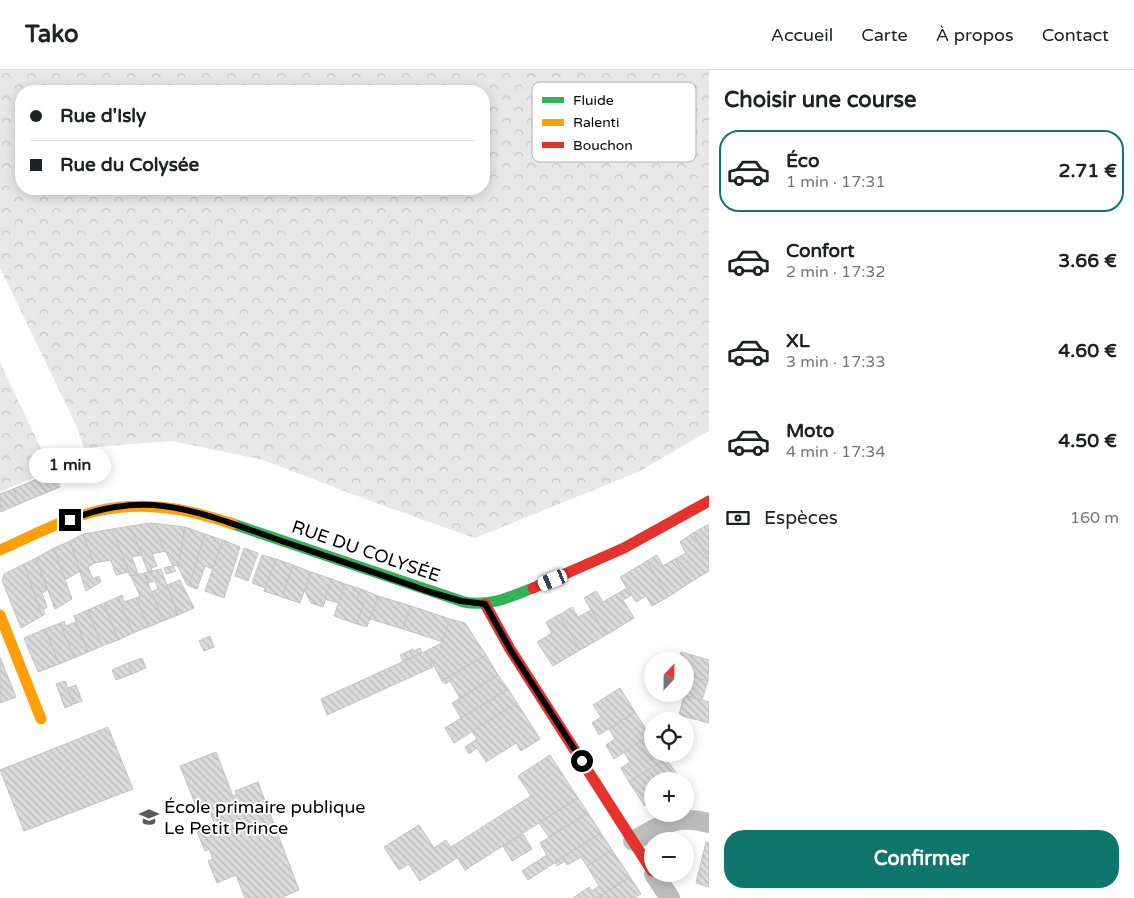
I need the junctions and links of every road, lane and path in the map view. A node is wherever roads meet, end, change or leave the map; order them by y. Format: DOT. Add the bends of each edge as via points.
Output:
graph roads {
  1 [pos="709,501"];
  2 [pos="0,550"];
  3 [pos="485,604"];
  4 [pos="0,615"];
  5 [pos="41,719"];
  6 [pos="709,823"];
  7 [pos="633,841"];
  8 [pos="644,858"];
  9 [pos="660,882"];
  10 [pos="670,898"];
  1 -- 3 [label="street, RUE DU COLYSÉE" via="597,562"];
  2 -- 3 [label="street, RUE DU COLYSÉE" via="87,513 127,506 161,506 216,518 430,592"];
  3 -- 7 [label="street" via="510,649"];
  4 -- 5 [label="street"];
  6 -- 7 [label="street" via="676,820"];
  7 -- 8 [label="street"];
  9 -- 10 [label="street"];
}
